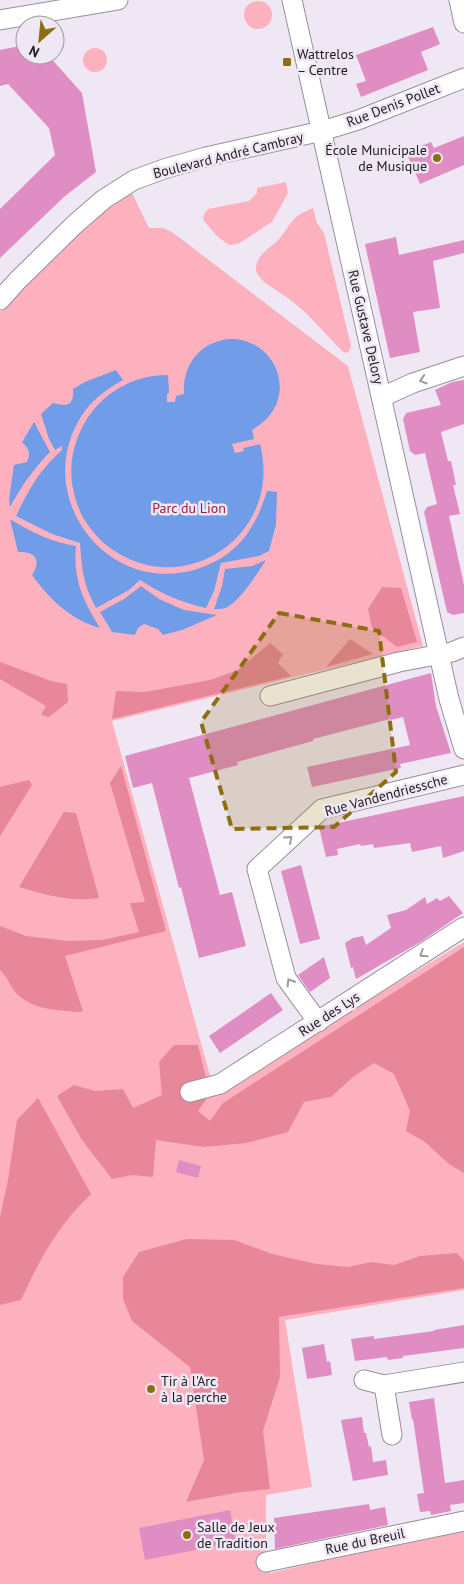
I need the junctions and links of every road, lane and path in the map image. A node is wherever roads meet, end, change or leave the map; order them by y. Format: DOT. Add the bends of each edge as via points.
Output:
graph roads {
  1 [pos="118,0"];
  2 [pos="292,0"];
  3 [pos="459,0"];
  4 [pos="0,20"];
  5 [pos="464,23"];
  6 [pos="464,78"];
  7 [pos="322,131"];
  8 [pos="0,300"];
  9 [pos="464,366"];
  10 [pos="382,397"];
  11 [pos="464,648"];
  12 [pos="439,654"];
  13 [pos="270,696"];
  14 [pos="464,749"];
  15 [pos="464,776"];
  16 [pos="464,927"];
  17 [pos="318,1022"];
  18 [pos="190,1092"];
  19 [pos="464,1372"];
  20 [pos="364,1380"];
  21 [pos="384,1386"];
  22 [pos="392,1434"];
  23 [pos="464,1520"];
  24 [pos="266,1562"];
  1 -- 4 [label="street"];
  2 -- 7 [label="street, Rue Gustave Delory"];
  3 -- 5 [label="street"];
  6 -- 7 [label="street, Rue Denis Pollet"];
  7 -- 8 [label="street, Boulevard André Cambray" via="206,157 134,180 74,225"];
  7 -- 10 [label="street, Rue Gustave Delory"];
  9 -- 10 [label="street, one-way"];
  10 -- 12 [label="street, Rue Gustave Delory"];
  11 -- 12 [label="street"];
  12 -- 13 [label="street"];
  12 -- 14 [label="street, Rue Gustave Delory" via="448,699"];
  17 -- 15 [label="street, Rue Vandendriessche, one-way" via="286,978 257,869 322,809"];
  16 -- 17 [label="street, Rue des Lys, one-way"];
  17 -- 18 [label="street, Rue des Lys" via="220,1084"];
  19 -- 21 [label="street"];
  20 -- 21 [label="street"];
  21 -- 22 [label="street"];
  23 -- 24 [label="street, Rue du Breuil"];
}
